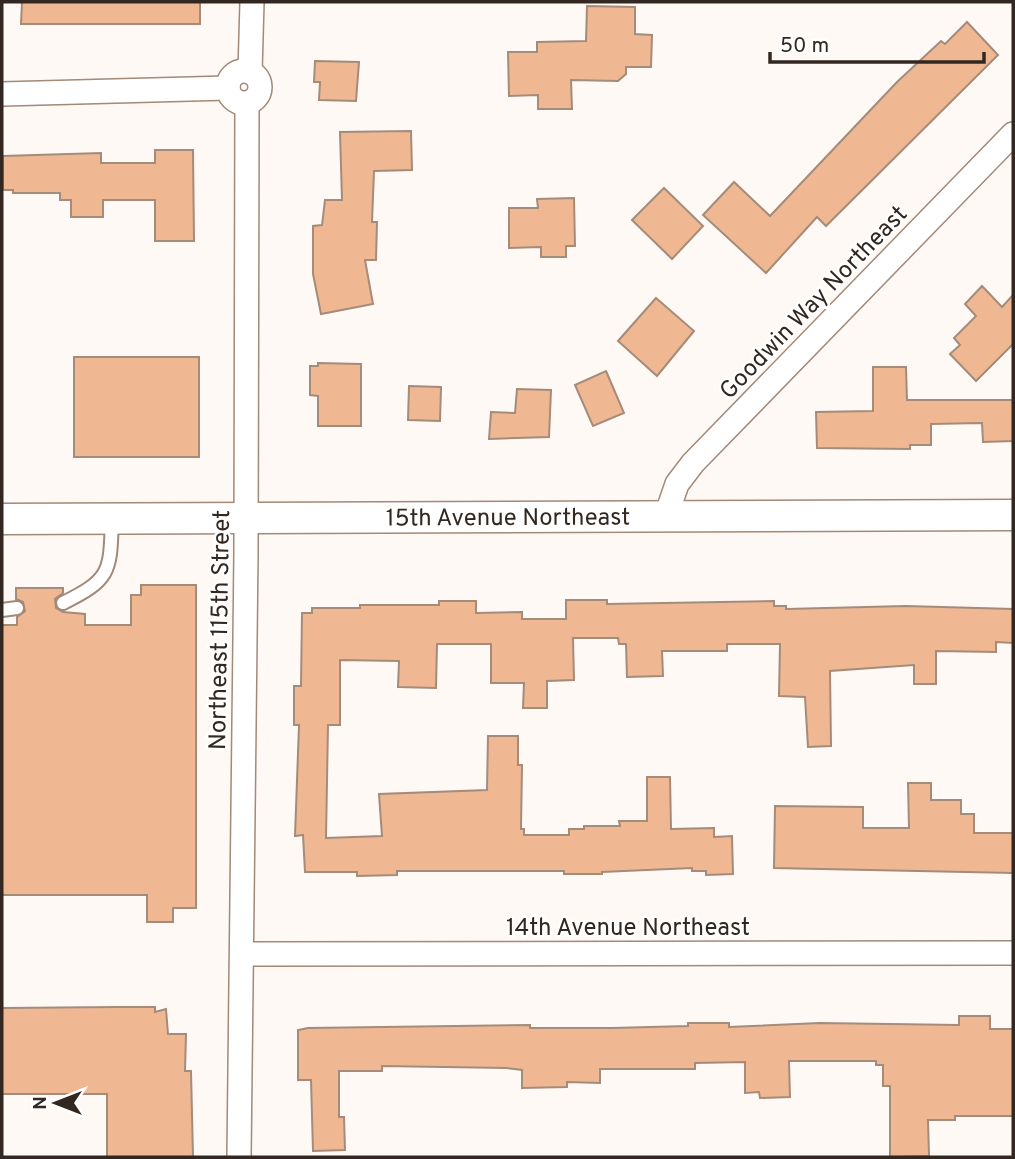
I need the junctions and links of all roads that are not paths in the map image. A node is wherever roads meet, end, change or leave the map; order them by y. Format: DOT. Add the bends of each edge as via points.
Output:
graph roads {
  1 [pos="252,2"];
  2 [pos="250,72"];
  3 [pos="228,88"];
  4 [pos="2,93"];
  5 [pos="247,103"];
  6 [pos="1013,134"];
  7 [pos="1013,515"];
  8 [pos="666,516"];
  9 [pos="113,517"];
  10 [pos="246,517"];
  11 [pos="2,519"];
  12 [pos="63,603"];
  13 [pos="16,608"];
  14 [pos="2,610"];
  15 [pos="1013,953"];
  16 [pos="242,954"];
  17 [pos="239,1157"];
  1 -- 2 [label="street"];
  2 -- 3 [label="street" via="235,74"];
  2 -- 5 [label="street" via="260,89"];
  3 -- 4 [label="street"];
  3 -- 5 [label="street" via="232,98"];
  5 -- 10 [label="street, Northeast 115th Street"];
  6 -- 8 [label="street, Goodwin Way Northeast" via="693,463 677,484"];
  7 -- 8 [label="street, 15th Avenue Northeast"];
  8 -- 10 [label="street, 15th Avenue Northeast"];
  9 -- 10 [label="street, 15th Avenue Northeast"];
  9 -- 11 [label="street, 15th Avenue Northeast"];
  9 -- 12 [label="lane" via="106,575 93,588"];
  10 -- 16 [label="street, Northeast 115th Street"];
  13 -- 14 [label="lane"];
  15 -- 16 [label="street, 14th Avenue Northeast"];
  16 -- 17 [label="street, Northeast 115th Street"];
}
